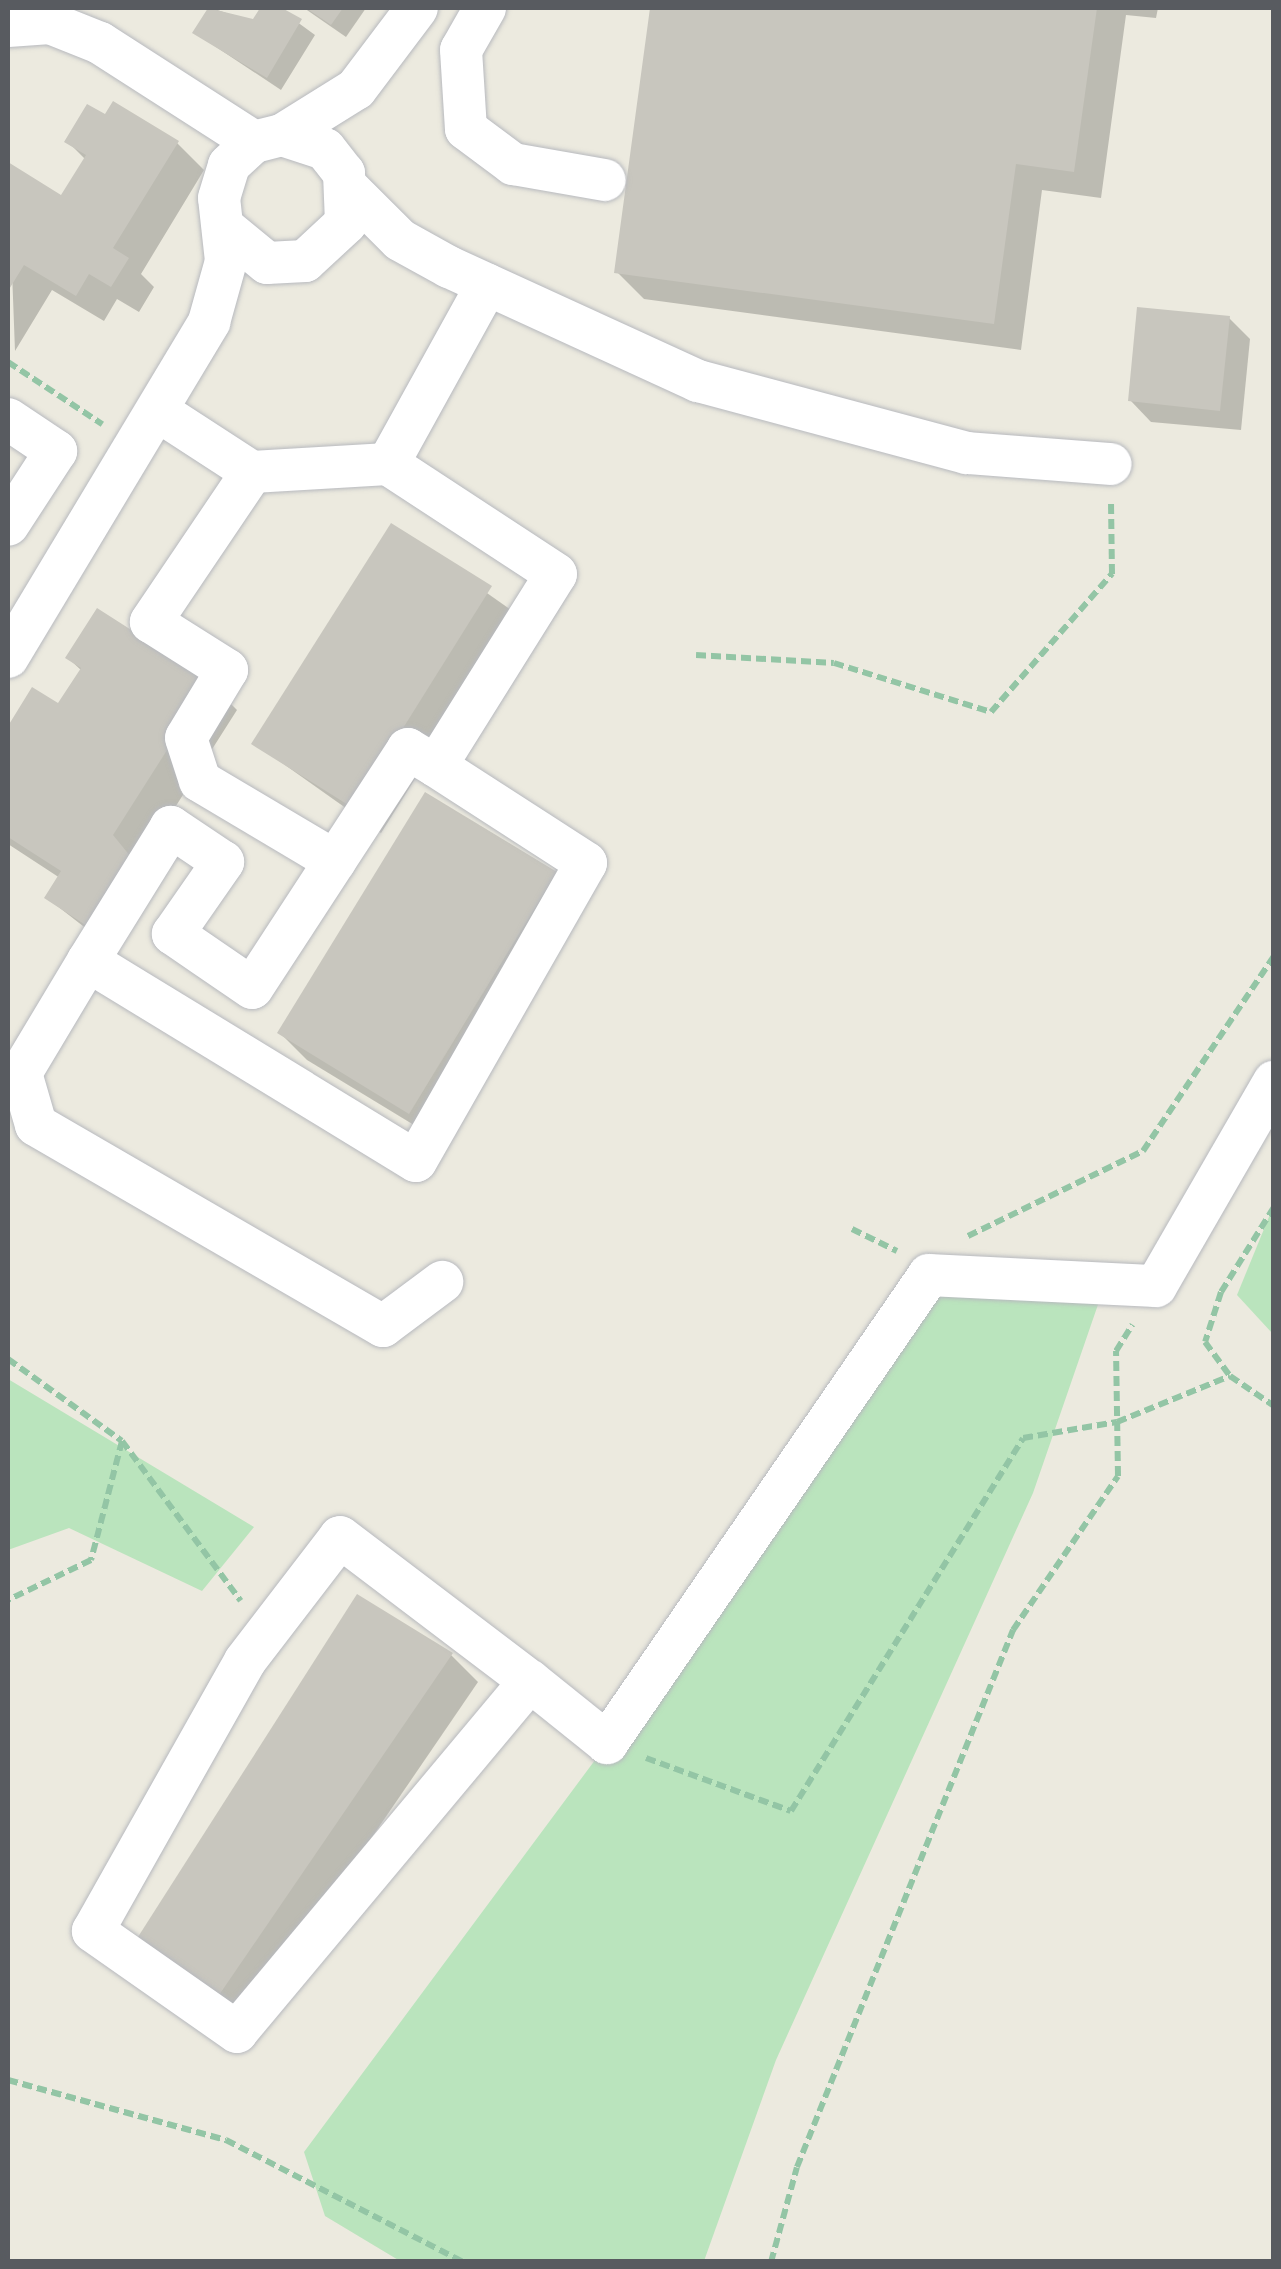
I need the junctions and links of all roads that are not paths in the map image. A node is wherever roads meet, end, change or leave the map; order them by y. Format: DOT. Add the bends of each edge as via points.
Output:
graph roads {
  1 [pos="416,8"];
  2 [pos="485,8"];
  3 [pos="49,15"];
  4 [pos="8,26"];
  5 [pos="367,76"];
  6 [pos="268,139"];
  7 [pos="605,180"];
  8 [pos="346,181"];
  9 [pos="226,230"];
  10 [pos="300,262"];
  11 [pos="468,276"];
  12 [pos="197,346"];
  13 [pos="8,419"];
  14 [pos="147,429"];
  15 [pos="388,464"];
  16 [pos="1111,464"];
  17 [pos="252,472"];
  18 [pos="8,525"];
  19 [pos="8,657"];
  20 [pos="436,766"];
  21 [pos="335,861"];
  22 [pos="88,961"];
  23 [pos="1274,1082"];
  24 [pos="442,1282"];
  25 [pos="530,1681"];
  1 -- 5 [label="street"];
  2 -- 7 [label="street" via="460,50 466,129 513,164"];
  3 -- 4 [label="street"];
  3 -- 6 [label="street"];
  5 -- 6 [label="street" via="319,120"];
  5 -- 8 [label="street"];
  6 -- 8 [label="street" via="325,149"];
  6 -- 9 [label="street" via="222,181"];
  8 -- 10 [label="street" via="336,240"];
  8 -- 11 [label="street" via="400,240"];
  9 -- 10 [label="street" via="249,255"];
  9 -- 12 [label="street" via="219,294"];
  10 -- 11 [label="street" via="372,256"];
  10 -- 12 [label="street"];
  11 -- 15 [label="street"];
  11 -- 16 [label="street" via="698,380 967,453"];
  12 -- 14 [label="street"];
  13 -- 18 [label="street" via="56,451"];
  14 -- 17 [label="street"];
  14 -- 19 [label="street"];
  15 -- 17 [label="street"];
  15 -- 20 [label="street" via="556,574"];
  17 -- 21 [label="street" via="151,622 227,670 186,738 200,781"];
  20 -- 21 [label="street" via="408,749"];
  20 -- 22 [label="street" via="586,863 416,1160"];
  21 -- 22 [label="street" via="252,988 173,934 223,862 170,827"];
  22 -- 24 [label="street" via="21,1073 36,1124 383,1326"];
  23 -- 25 [label="street" via="1156,1286 930,1275 607,1743"];
  25 -- 25 [label="street" via="237,2032 93,1930 266,1634 340,1536"];
}
